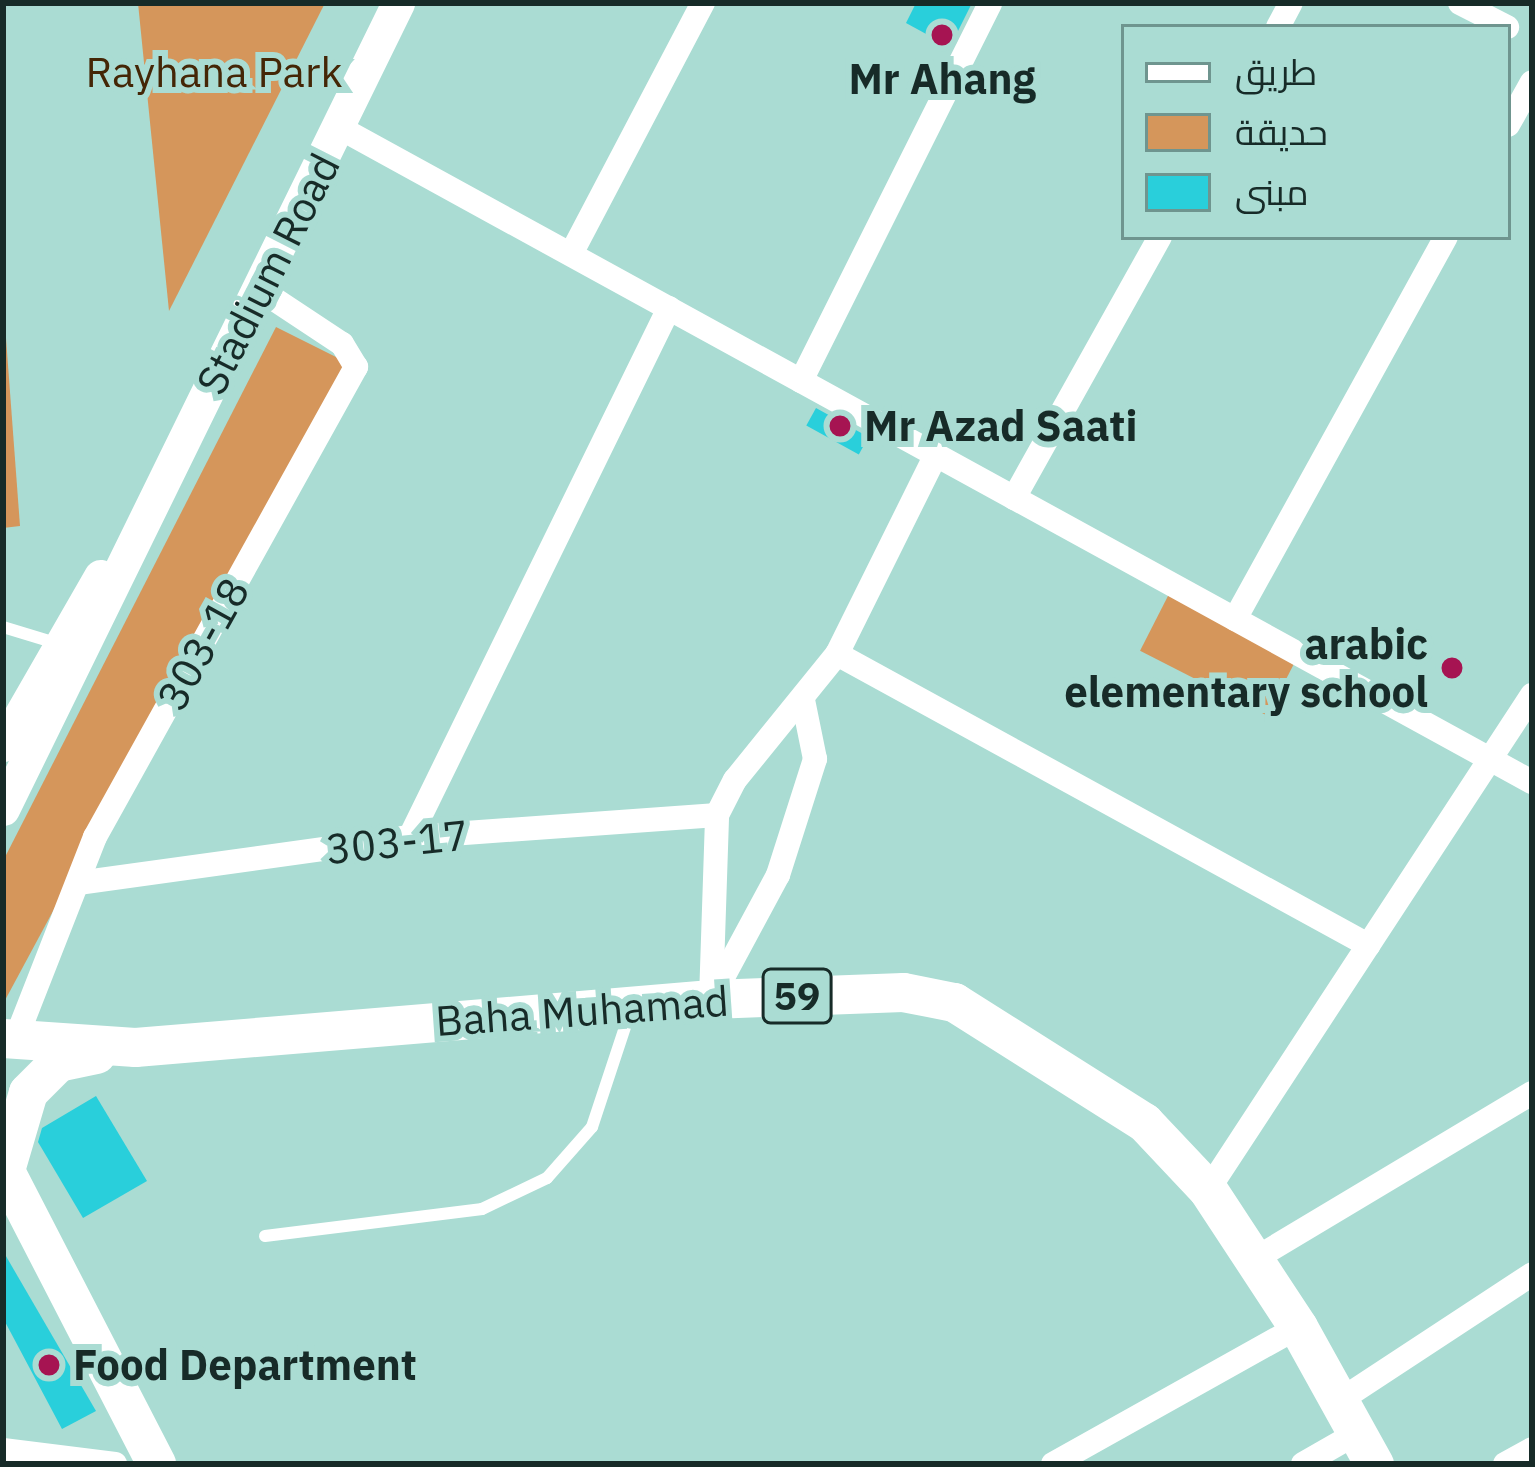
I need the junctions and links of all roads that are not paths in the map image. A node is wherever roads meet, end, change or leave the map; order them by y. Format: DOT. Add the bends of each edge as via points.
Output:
graph roads {
  1 [pos="398,3"];
  2 [pos="703,3"];
  3 [pos="990,3"];
  4 [pos="1460,3"];
  5 [pos="1502,24"];
  6 [pos="1532,82"];
  7 [pos="1511,120"];
  8 [pos="342,129"];
  9 [pos="1158,240"];
  10 [pos="1444,240"];
  11 [pos="572,254"];
  12 [pos="262,291"];
  13 [pos="669,308"];
  14 [pos="801,381"];
  15 [pos="936,455"];
  16 [pos="162,478"];
  17 [pos="1014,498"];
  18 [pos="1234,619"];
  19 [pos="3,627"];
  20 [pos="57,644"];
  21 [pos="837,654"];
  22 [pos="1532,695"];
  23 [pos="803,700"];
  24 [pos="3,745"];
  25 [pos="1490,759"];
  26 [pos="1532,782"];
  27 [pos="3,809"];
  28 [pos="717,815"];
  29 [pos="410,837"];
  30 [pos="78,883"];
  31 [pos="1369,945"];
  32 [pos="711,999"];
  33 [pos="632,1006"];
  34 [pos="9,1040"];
  35 [pos="135,1047"];
  36 [pos="1532,1093"];
  37 [pos="4,1168"];
  38 [pos="1208,1190"];
  39 [pos="265,1236"];
  40 [pos="1253,1260"];
  41 [pos="1532,1274"];
  42 [pos="1298,1327"];
  43 [pos="1356,1432"];
  44 [pos="1532,1449"];
  45 [pos="3,1450"];
  46 [pos="115,1464"];
  47 [pos="156,1464"];
  48 [pos="1054,1464"];
  49 [pos="1303,1464"];
  50 [pos="1505,1464"];
  1 -- 8 [label="main road, Stadium Road"];
  2 -- 11 [label="street"];
  3 -- 14 [label="street"];
  4 -- 5 [label="street"];
  6 -- 7 [label="street"];
  8 -- 11 [label="street"];
  8 -- 12 [label="main road, Stadium Road"];
  9 -- 17 [label="street"];
  10 -- 18 [label="street"];
  11 -- 13 [label="street"];
  12 -- 16 [label="main road, Stadium Road"];
  12 -- 30 [label="street, 303-18" via="342,344 356,367 95,837"];
  13 -- 14 [label="street"];
  13 -- 29 [label="street"];
  14 -- 15 [label="street"];
  15 -- 17 [label="street"];
  15 -- 21 [label="street"];
  16 -- 20 [label="main road"];
  16 -- 27 [label="main road"];
  17 -- 18 [label="street"];
  18 -- 25 [label="street"];
  19 -- 20 [label="lane"];
  20 -- 24 [label="main road"];
  21 -- 23 [label="street"];
  21 -- 31 [label="street"];
  22 -- 25 [label="street"];
  23 -- 28 [label="street"];
  23 -- 32 [label="street" via="815,759 778,875"];
  25 -- 26 [label="street"];
  25 -- 31 [label="street"];
  28 -- 29 [label="street, 303-17"];
  28 -- 32 [label="street"];
  29 -- 30 [label="street, 303-17"];
  30 -- 34 [label="street, 303-18"];
  31 -- 38 [label="street"];
  32 -- 33 [label="main road, Baha Muhamad / 59"];
  32 -- 38 [label="main road, Baha Muhamad / 59" via="903,992 954,1002 1144,1122"];
  33 -- 35 [label="main road, Baha Muhamad / 59"];
  33 -- 39 [label="lane" via="592,1127 547,1178 482,1209"];
  34 -- 35 [label="main road, Baha Muhamad / 59"];
  35 -- 37 [label="main road" via="58,1062 28,1092"];
  36 -- 40 [label="street"];
  37 -- 47 [label="main road"];
  38 -- 40 [label="main road, Baha Muhamad / 59"];
  40 -- 42 [label="main road, Baha Muhamad / 59"];
  41 -- 43 [label="street"];
  42 -- 43 [label="main road, Baha Muhamad / 59"];
  42 -- 48 [label="street"];
  43 -- 49 [label="street"];
  44 -- 50 [label="street"];
  45 -- 46 [label="street"];
}
